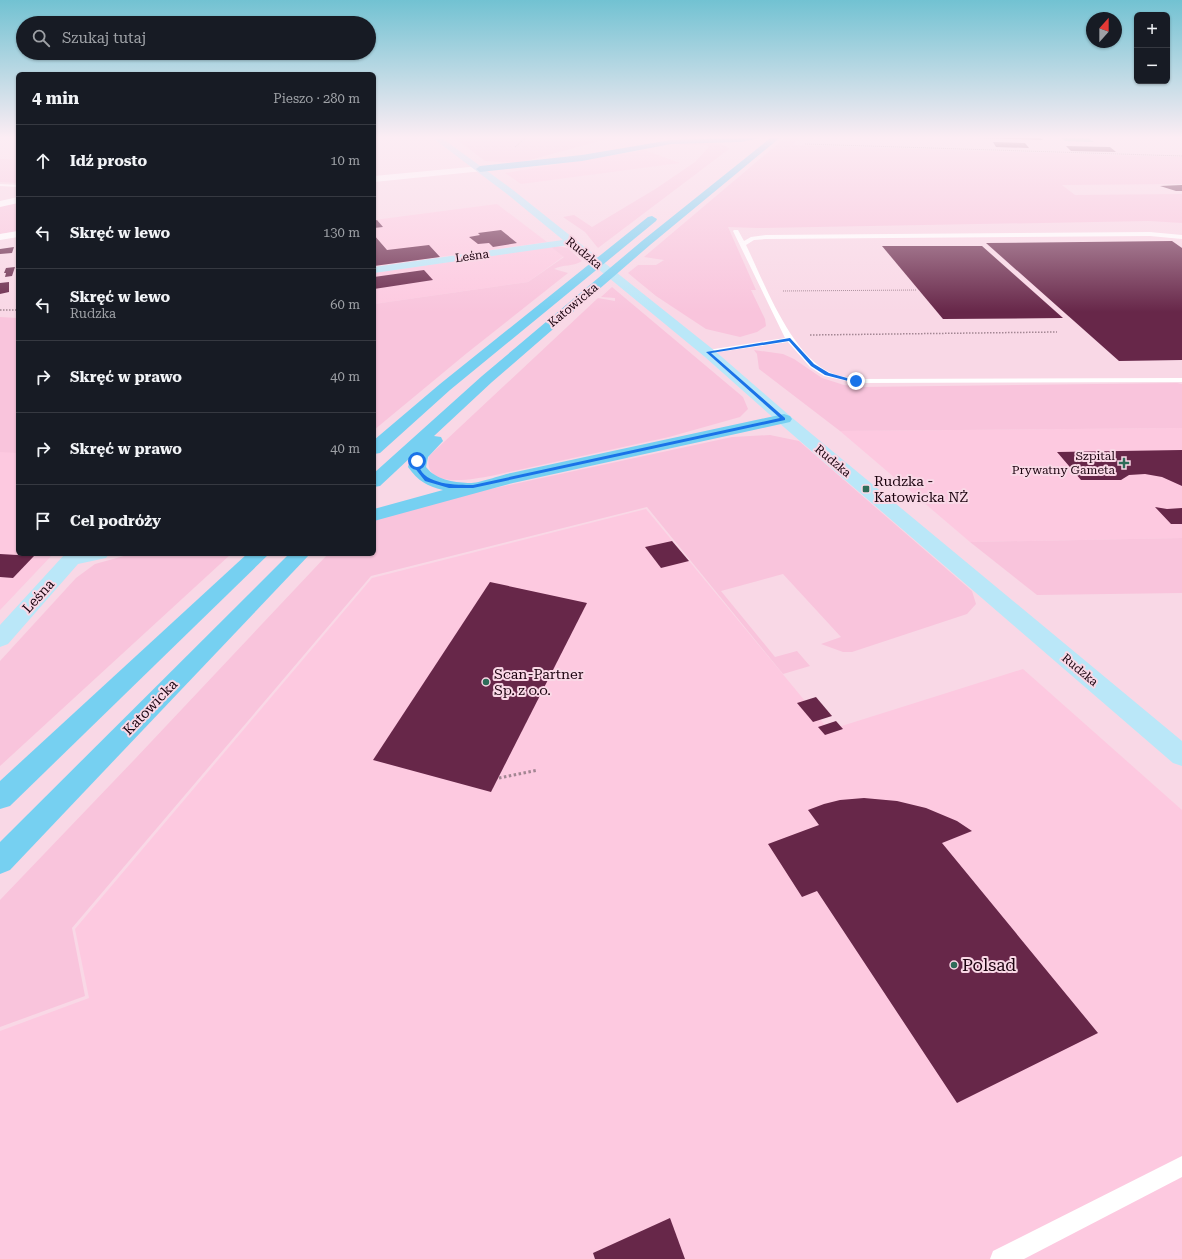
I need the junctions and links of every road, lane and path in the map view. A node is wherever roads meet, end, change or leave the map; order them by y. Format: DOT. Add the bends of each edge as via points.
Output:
graph roads {
  1 [pos="513,195"];
  2 [pos="706,195"];
  3 [pos="16,200"];
  4 [pos="0,204"];
  5 [pos="659,214"];
  6 [pos="736,230"];
  7 [pos="16,234"];
  8 [pos="0,237"];
  9 [pos="1182,238"];
  10 [pos="571,242"];
  11 [pos="743,244"];
  12 [pos="376,270"];
  13 [pos="917,290"];
  14 [pos="766,292"];
  15 [pos="0,310"];
  16 [pos="16,310"];
  17 [pos="565,312"];
  18 [pos="785,332"];
  19 [pos="1057,332"];
  20 [pos="790,339"];
  21 [pos="708,352"];
  22 [pos="1182,380"];
  23 [pos="784,419"];
  24 [pos="376,446"];
  25 [pos="376,480"];
  26 [pos="473,487"];
  27 [pos="376,514"];
  28 [pos="257,556"];
  29 [pos="298,556"];
  30 [pos="305,556"];
  31 [pos="73,557"];
  32 [pos="281,572"];
  33 [pos="0,638"];
  34 [pos="1182,756"];
  35 [pos="538,770"];
  36 [pos="499,778"];
  37 [pos="0,798"];
  38 [pos="0,861"];
  39 [pos="1182,1166"];
  40 [pos="1001,1259"];
  1 -- 10 [label="street, Rudzka"];
  2 -- 17 [label="main road, Katowicka"];
  3 -- 4 [label="street"];
  5 -- 24 [label="main road, Katowicka" via="451,382"];
  6 -- 11 [label="lane"];
  7 -- 8 [label="street"];
  9 -- 11 [label="lane" via="1150,234 766,237 753,238"];
  10 -- 12 [label="street, Leśna"];
  10 -- 21 [label="street, Rudzka"];
  11 -- 14 [label="lane"];
  13 -- 14 [label="path"];
  14 -- 18 [label="lane"];
  15 -- 16 [label="path"];
  17 -- 25 [label="main road, Katowicka"];
  17 -- 26 [label="main road" via="532,350 421,454 417,461 417,467 426,480 449,486"];
  18 -- 19 [label="path" via="797,335"];
  18 -- 20 [label="lane"];
  20 -- 21 [label="lane"];
  20 -- 22 [label="lane" via="813,365 827,374 856,381"];
  21 -- 23 [label="street, Rudzka"];
  23 -- 26 [label="main road"];
  23 -- 34 [label="street, Rudzka"];
  26 -- 27 [label="main road"];
  28 -- 37 [label="main road"];
  29 -- 32 [label="main road, Katowicka"];
  30 -- 32 [label="main road"];
  31 -- 33 [label="street, Leśna"];
  32 -- 38 [label="main road, Katowicka"];
  35 -- 36 [label="path"];
  39 -- 40 [label="lane"];
}
